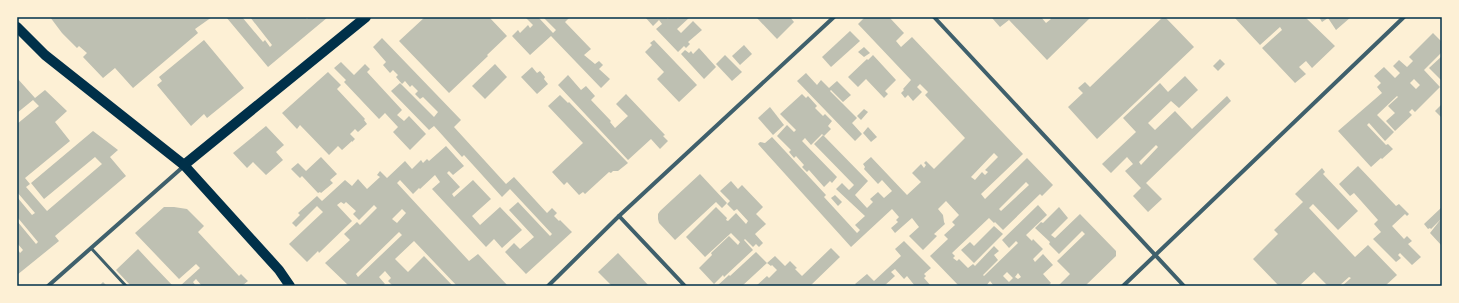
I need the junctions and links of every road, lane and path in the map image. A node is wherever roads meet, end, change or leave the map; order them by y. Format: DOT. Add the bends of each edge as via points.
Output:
graph roads {
  1 [pos="366,17"];
  2 [pos="834,17"];
  3 [pos="934,17"];
  4 [pos="1404,17"];
  5 [pos="17,27"];
  6 [pos="184,165"];
  7 [pos="619,216"];
  8 [pos="91,248"];
  9 [pos="1155,255"];
  10 [pos="48,286"];
  11 [pos="126,286"];
  12 [pos="290,286"];
  13 [pos="548,286"];
  14 [pos="685,286"];
  15 [pos="1123,286"];
  16 [pos="1184,286"];
  1 -- 6 [label="main road"];
  2 -- 7 [label="street"];
  3 -- 9 [label="street"];
  4 -- 9 [label="street"];
  5 -- 6 [label="main road" via="45,55"];
  6 -- 8 [label="street"];
  6 -- 12 [label="main road" via="279,270"];
  7 -- 13 [label="street"];
  7 -- 14 [label="street"];
  8 -- 10 [label="street"];
  8 -- 11 [label="lane"];
  9 -- 15 [label="street"];
  9 -- 16 [label="street"];
}
